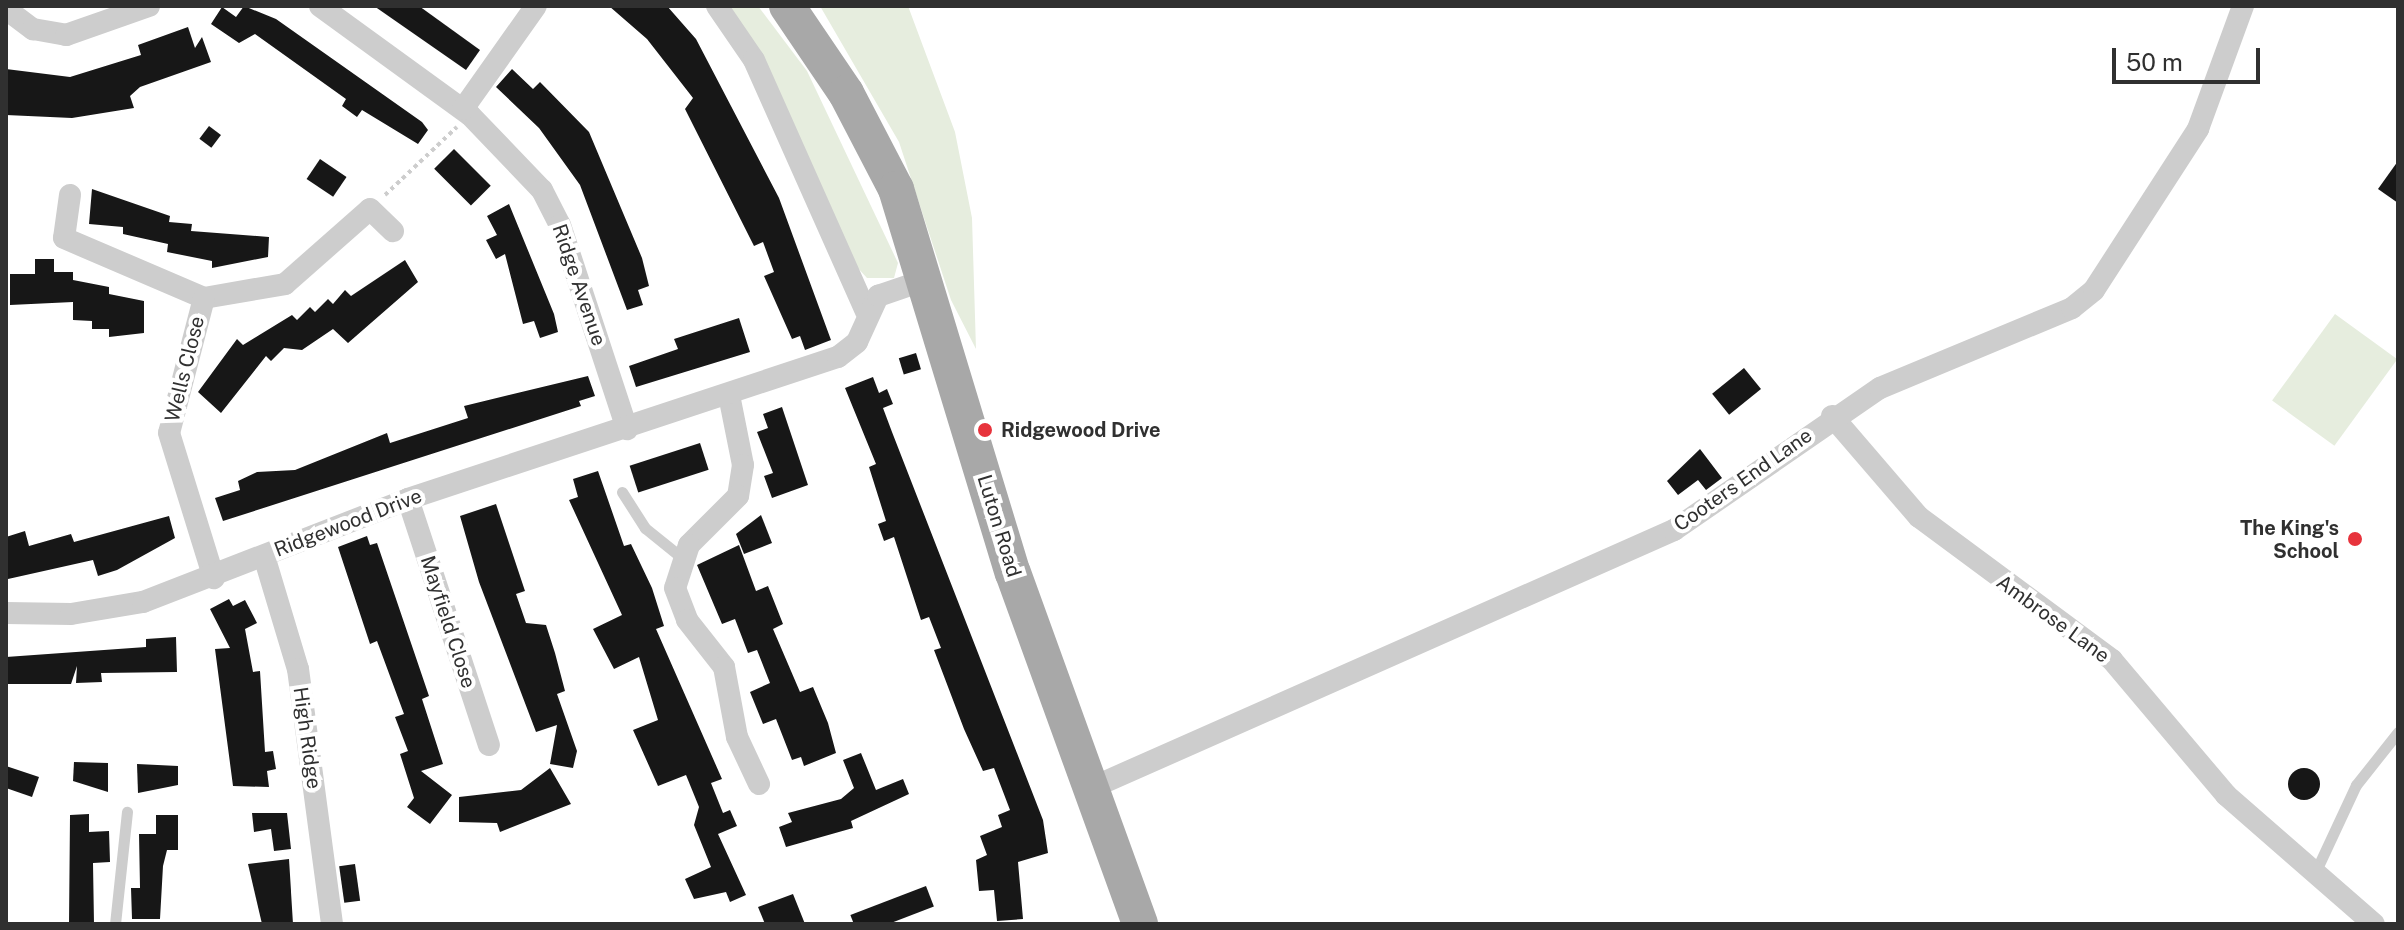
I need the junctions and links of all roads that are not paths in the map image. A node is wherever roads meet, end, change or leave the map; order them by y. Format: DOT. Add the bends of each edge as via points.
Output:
graph roads {
  1 [pos="149,6"];
  2 [pos="320,6"];
  3 [pos="536,6"];
  4 [pos="717,6"];
  5 [pos="787,6"];
  6 [pos="2243,6"];
  7 [pos="6,9"];
  8 [pos="466,112"];
  9 [pos="70,195"];
  10 [pos="393,231"];
  11 [pos="928,279"];
  12 [pos="204,298"];
  13 [pos="866,311"];
  14 [pos="729,395"];
  15 [pos="1832,416"];
  16 [pos="627,429"];
  17 [pos="622,492"];
  18 [pos="408,499"];
  19 [pos="264,556"];
  20 [pos="681,557"];
  21 [pos="214,578"];
  22 [pos="6,613"];
  23 [pos="2398,732"];
  24 [pos="489,745"];
  25 [pos="759,784"];
  26 [pos="1089,789"];
  27 [pos="127,812"];
  28 [pos="2313,877"];
  29 [pos="115,924"];
  30 [pos="332,924"];
  31 [pos="1140,924"];
  32 [pos="2374,924"];
  1 -- 7 [label="street" via="66,35 33,29"];
  2 -- 8 [label="street, Ridge Avenue"];
  3 -- 8 [label="street"];
  4 -- 13 [label="street" via="754,60"];
  5 -- 11 [label="main road, Luton Road" via="865,127"];
  6 -- 15 [label="street, Cooters End Lane" via="2198,129 2094,290 2072,308 1934,362"];
  8 -- 16 [label="street, Ridge Avenue" via="519,161 560,225"];
  9 -- 12 [label="street, Wells Close" via="64,238"];
  10 -- 12 [label="street, Wells Close" via="370,209 285,284"];
  11 -- 13 [label="street" via="878,296"];
  11 -- 26 [label="main road, Luton Road" via="1013,573"];
  12 -- 21 [label="street, Wells Close" via="169,433"];
  13 -- 14 [label="street, Ridgewood Drive" via="857,342 838,357"];
  14 -- 16 [label="street, Ridgewood Drive"];
  14 -- 20 [label="street" via="743,465 738,496"];
  15 -- 26 [label="street, Cooters End Lane" via="1693,521"];
  15 -- 28 [label="street, Ambrose Lane" via="1951,545 2112,660 2226,795"];
  16 -- 18 [label="street, Ridgewood Drive"];
  17 -- 20 [label="lane" via="645,528"];
  18 -- 19 [label="street, Ridgewood Drive"];
  18 -- 24 [label="street, Mayfield Close"];
  19 -- 21 [label="street, Ridgewood Drive"];
  19 -- 30 [label="street, High Ridge" via="298,669"];
  20 -- 25 [label="street" via="677,603 724,667 737,737"];
  21 -- 22 [label="street, Ridgewood Drive" via="100,611"];
  23 -- 28 [label="lane" via="2356,785"];
  26 -- 31 [label="main road, Luton Road"];
  27 -- 29 [label="lane"];
  28 -- 32 [label="street, Ambrose Lane"];
}
